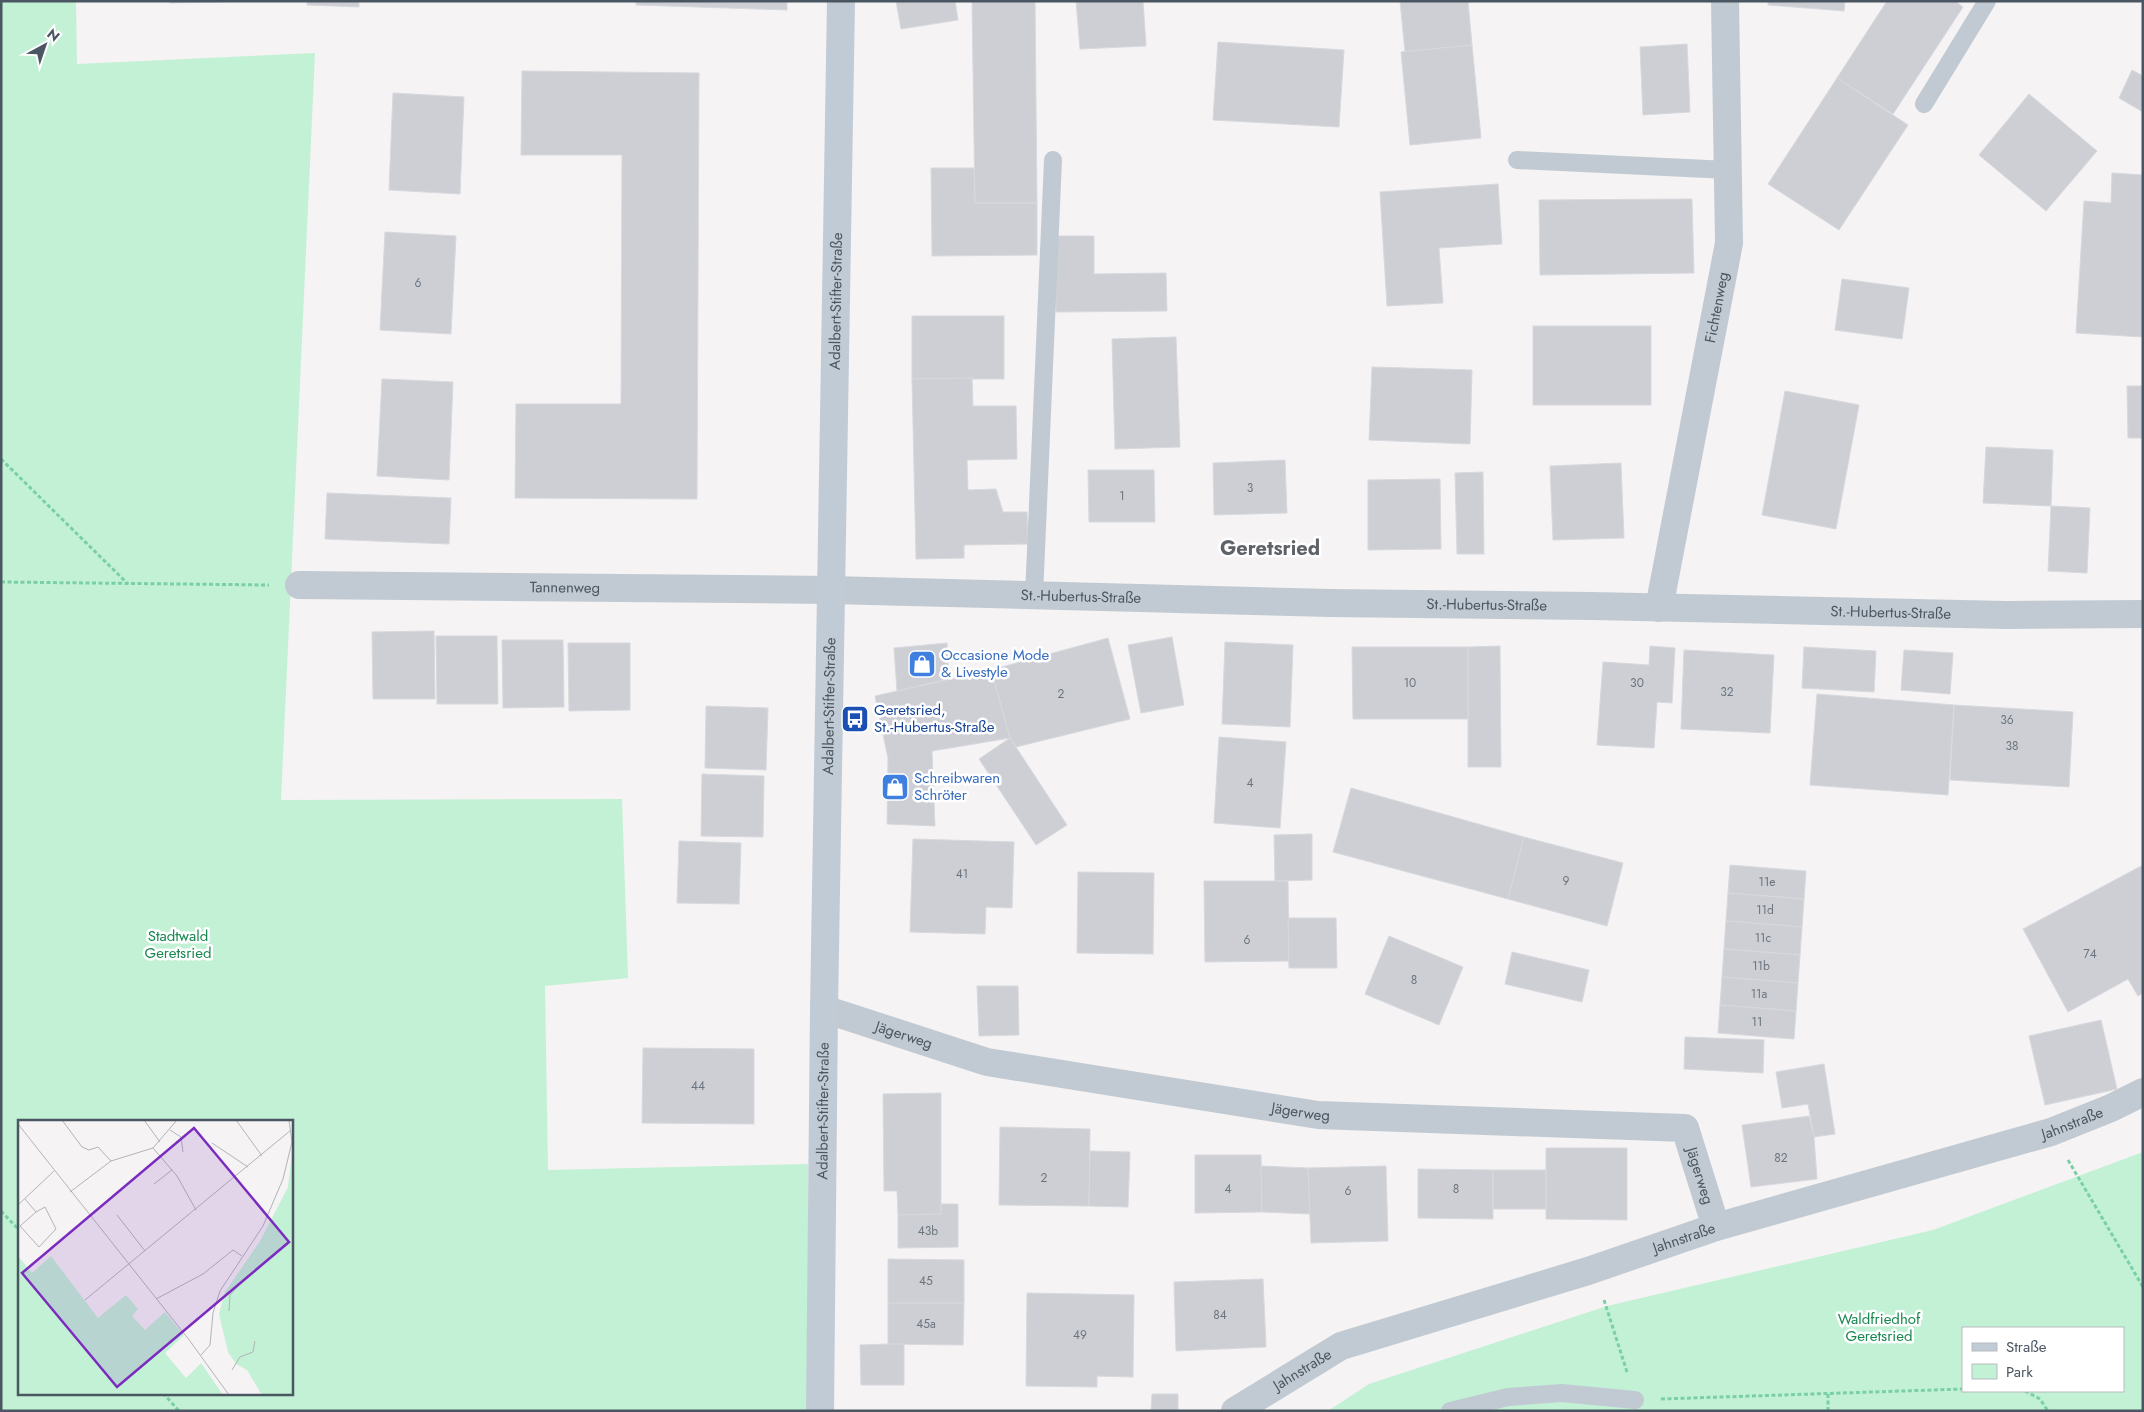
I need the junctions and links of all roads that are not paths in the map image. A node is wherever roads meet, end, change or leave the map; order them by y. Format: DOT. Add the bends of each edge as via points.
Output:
graph roads {
  1 [pos="841,1"];
  2 [pos="1725,1"];
  3 [pos="1987,1"];
  4 [pos="1924,104"];
  5 [pos="1053,160"];
  6 [pos="1517,160"];
  7 [pos="1728,170"];
  8 [pos="299,585"];
  9 [pos="831,590"];
  10 [pos="1034,596"];
  11 [pos="1659,608"];
  12 [pos="2143,614"];
  13 [pos="824,1009"];
  14 [pos="2143,1092"];
  15 [pos="1716,1227"];
  16 [pos="1635,1400"];
  17 [pos="820,1411"];
  18 [pos="1236,1411"];
  19 [pos="1450,1411"];
  1 -- 9 [label="street, Adalbert-Stifter-Straße"];
  2 -- 7 [label="street, Fichtenweg"];
  3 -- 4 [label="lane"];
  5 -- 10 [label="lane"];
  6 -- 7 [label="lane"];
  7 -- 11 [label="street, Fichtenweg" via="1730,243"];
  8 -- 9 [label="street, Tannenweg"];
  9 -- 10 [label="street, St.-Hubertus-Straße"];
  9 -- 13 [label="street, Adalbert-Stifter-Straße"];
  10 -- 11 [label="street, St.-Hubertus-Straße"];
  11 -- 12 [label="street, St.-Hubertus-Straße" via="2006,615"];
  13 -- 15 [label="street, Jägerweg" via="987,1062 1318,1115 1684,1128"];
  13 -- 17 [label="street, Adalbert-Stifter-Straße"];
  14 -- 15 [label="street, Jahnstraße" via="2051,1132"];
  15 -- 18 [label="street, Jahnstraße" via="1588,1271 1341,1346"];
  16 -- 19 [label="lane" via="1562,1392 1508,1397"];
}
